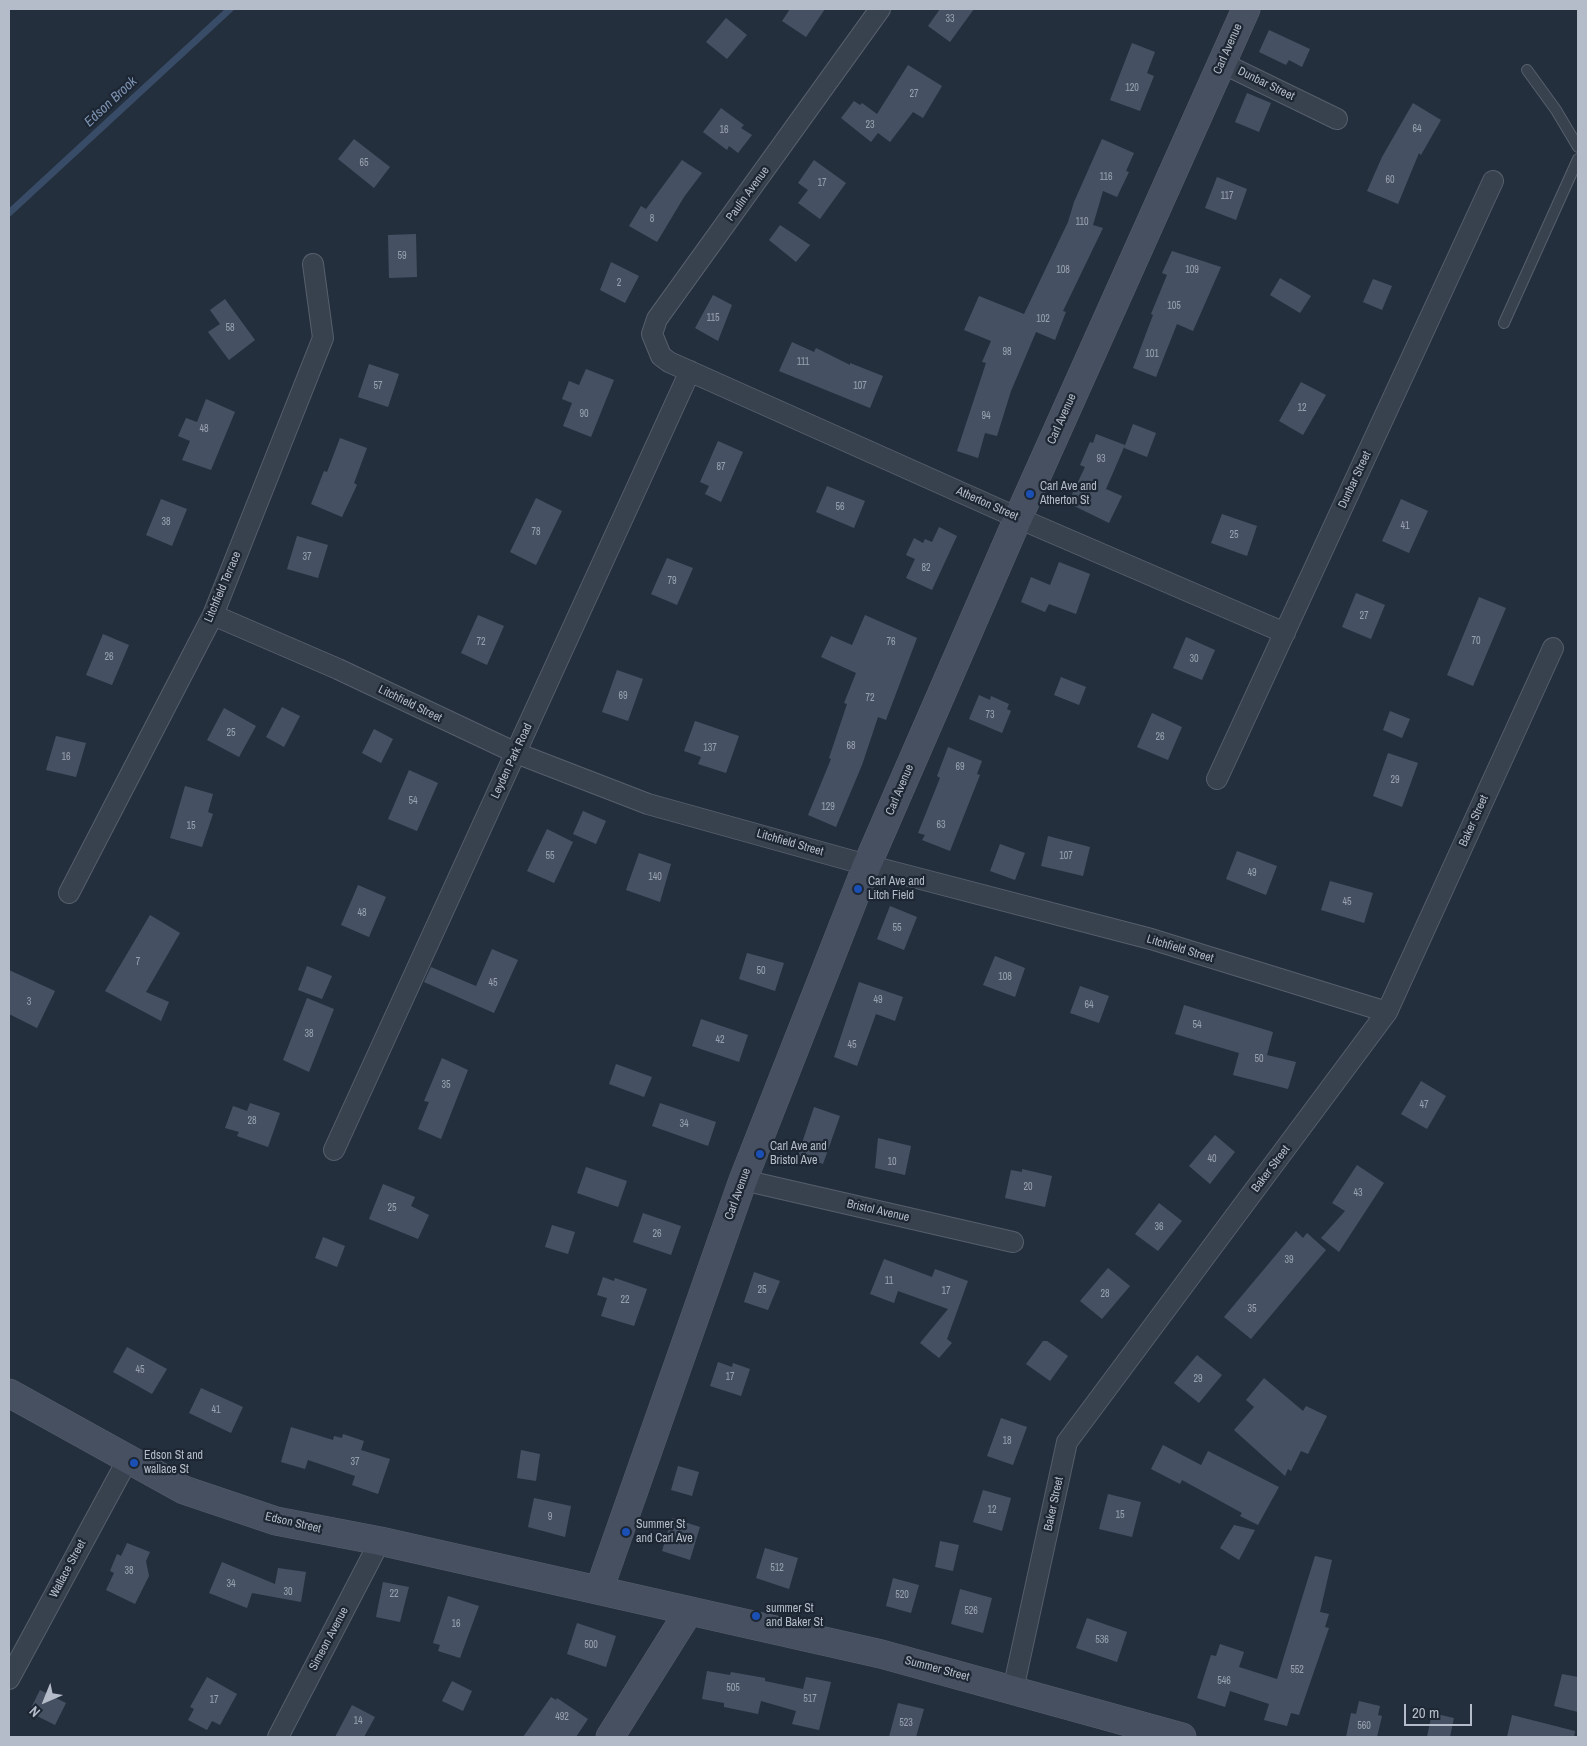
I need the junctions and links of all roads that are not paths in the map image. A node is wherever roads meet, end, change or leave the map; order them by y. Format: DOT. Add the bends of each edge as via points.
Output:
graph roads {
  1 [pos="880,9"];
  2 [pos="1246,9"];
  3 [pos="1222,63"];
  4 [pos="1527,70"];
  5 [pos="1337,119"];
  6 [pos="1578,147"];
  7 [pos="1578,159"];
  8 [pos="1492,181"];
  9 [pos="313,264"];
  10 [pos="1504,323"];
  11 [pos="690,371"];
  12 [pos="1018,518"];
  13 [pos="213,615"];
  14 [pos="1284,633"];
  15 [pos="1553,648"];
  16 [pos="516,753"];
  17 [pos="1217,780"];
  18 [pos="867,865"];
  19 [pos="69,893"];
  20 [pos="1387,1012"];
  21 [pos="334,1150"];
  22 [pos="743,1180"];
  23 [pos="1012,1242"];
  24 [pos="9,1393"];
  25 [pos="128,1458"];
  26 [pos="380,1541"];
  27 [pos="600,1590"];
  28 [pos="689,1611"];
  29 [pos="9,1679"];
  30 [pos="1013,1690"];
  31 [pos="278,1737"];
  32 [pos="610,1737"];
  33 [pos="1182,1737"];
  1 -- 11 [label="street, Paulin Avenue" via="657,319 652,334 661,356"];
  2 -- 3 [label="street, Carl Avenue"];
  3 -- 5 [label="street, Dunbar Street"];
  3 -- 12 [label="street, Carl Avenue"];
  4 -- 6 [label="lane"];
  7 -- 10 [label="lane"];
  8 -- 14 [label="street, Dunbar Street"];
  9 -- 13 [label="street, Litchfield Terrace" via="324,338"];
  11 -- 12 [label="street, Atherton Street"];
  11 -- 16 [label="street, Leyden Park Road"];
  12 -- 14 [label="street, Atherton Street"];
  12 -- 18 [label="street, Carl Avenue"];
  13 -- 16 [label="street, Litchfield Street" via="338,669"];
  13 -- 19 [label="street, Litchfield Terrace"];
  14 -- 17 [label="street, Dunbar Street"];
  15 -- 20 [label="street, Baker Street"];
  16 -- 18 [label="street, Litchfield Street" via="648,804"];
  16 -- 21 [label="street, Leyden Park Road"];
  18 -- 20 [label="street, Litchfield Street" via="1151,939"];
  18 -- 22 [label="street, Carl Avenue"];
  20 -- 30 [label="street, Baker Street" via="1067,1442"];
  22 -- 23 [label="street, Bristol Avenue"];
  22 -- 27 [label="street, Carl Avenue"];
  24 -- 25 [label="street, Edson Street"];
  25 -- 26 [label="street, Edson Street" via="184,1490 276,1521"];
  25 -- 29 [label="street, Wallace Street"];
  26 -- 27 [label="street, Edson Street"];
  26 -- 31 [label="street, Simeon Avenue"];
  27 -- 28 [label="street, Summer Street"];
  28 -- 30 [label="street, Summer Street" via="881,1654"];
  28 -- 32 [label="street"];
  30 -- 33 [label="street, Summer Street"];
}
